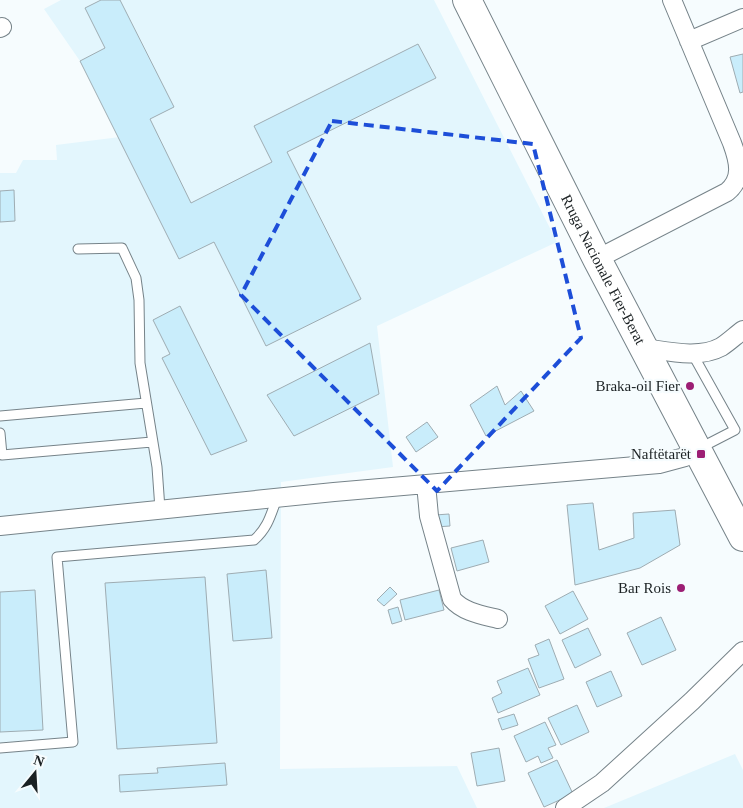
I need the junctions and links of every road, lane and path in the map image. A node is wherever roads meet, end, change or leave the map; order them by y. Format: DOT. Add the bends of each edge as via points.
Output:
graph roads {
  1 [pos="467,0"];
  2 [pos="672,0"];
  3 [pos="743,18"];
  4 [pos="689,40"];
  5 [pos="78,249"];
  6 [pos="597,260"];
  7 [pos="743,330"];
  8 [pos="644,348"];
  9 [pos="692,353"];
  10 [pos="146,403"];
  11 [pos="0,416"];
  12 [pos="0,433"];
  13 [pos="152,442"];
  14 [pos="697,449"];
  15 [pos="426,484"];
  16 [pos="277,498"];
  17 [pos="160,509"];
  18 [pos="0,526"];
  19 [pos="743,537"];
  20 [pos="498,619"];
  21 [pos="743,651"];
  22 [pos="0,748"];
  23 [pos="565,808"];
  1 -- 6 [label="main road, Rruga Nacionale Fier-Berat"];
  2 -- 4 [label="street"];
  3 -- 4 [label="street"];
  4 -- 6 [label="street" via="732,143 738,160 738,178 727,192"];
  5 -- 10 [label="lane" via="122,248 136,278 140,363"];
  6 -- 8 [label="main road, Rruga Nacionale Fier-Berat"];
  7 -- 9 [label="street" via="720,347"];
  8 -- 9 [label="street"];
  8 -- 14 [label="main road, Rruga Nacionale Fier-Berat"];
  9 -- 14 [label="lane" via="735,430"];
  10 -- 11 [label="lane"];
  10 -- 13 [label="lane"];
  12 -- 13 [label="lane" via="2,455"];
  13 -- 17 [label="lane"];
  14 -- 15 [label="street" via="686,457 659,464"];
  14 -- 19 [label="main road, Rruga Nacionale Fier-Berat"];
  15 -- 16 [label="street"];
  15 -- 20 [label="street" via="429,516 452,599 469,611"];
  16 -- 17 [label="street"];
  16 -- 22 [label="lane" via="268,523 254,540 57,557 73,742"];
  17 -- 18 [label="street"];
  21 -- 23 [label="street" via="602,783"];
}
